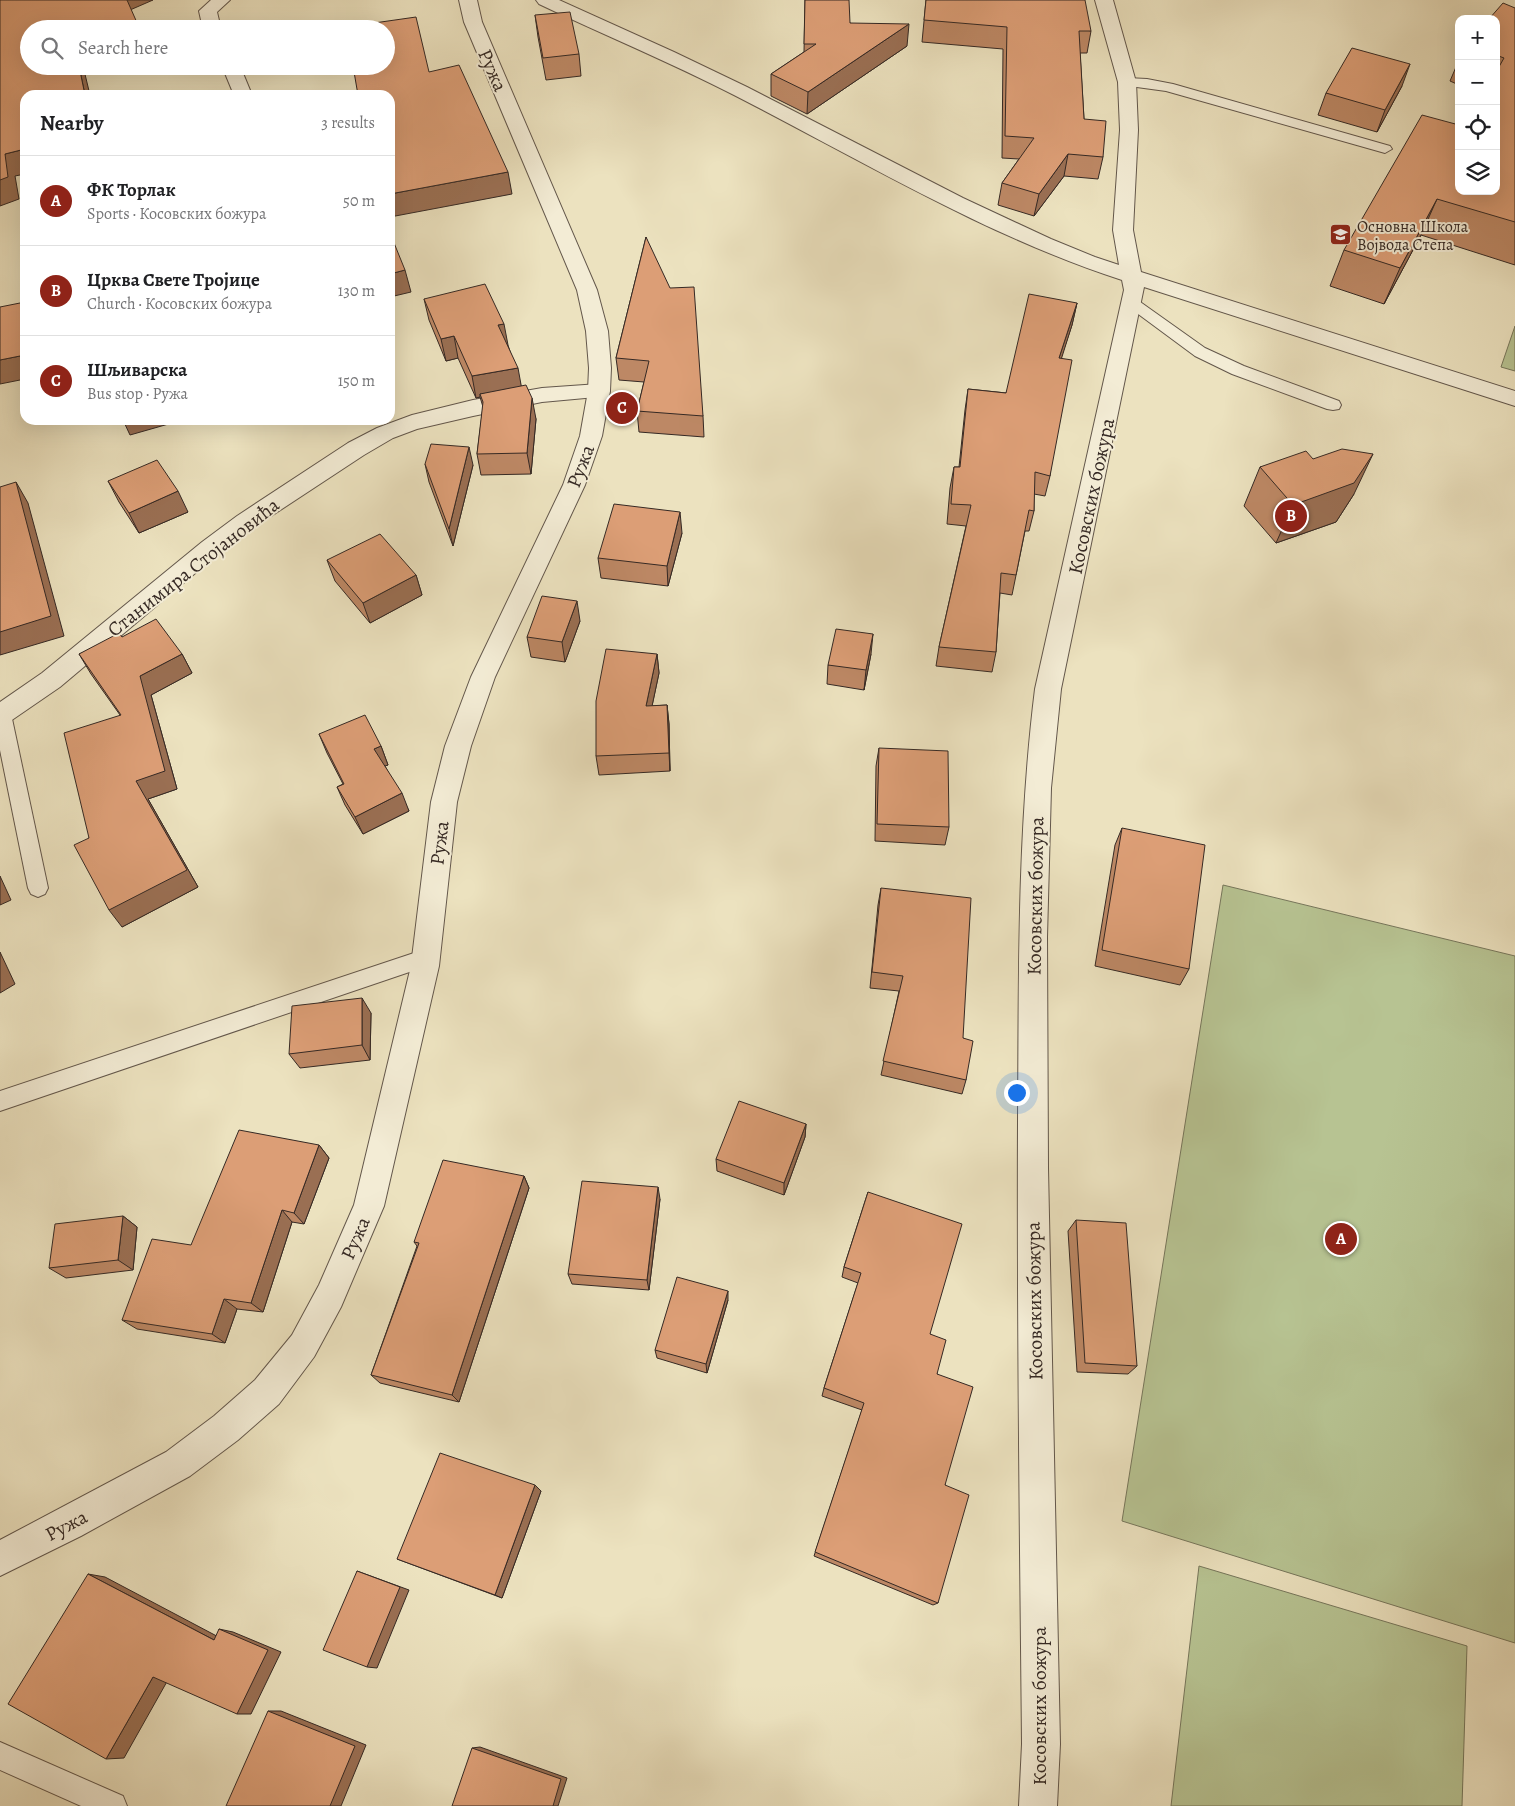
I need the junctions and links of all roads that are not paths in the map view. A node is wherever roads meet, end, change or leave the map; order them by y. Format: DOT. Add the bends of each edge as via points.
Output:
graph roads {
  1 [pos="221,0"];
  2 [pos="468,0"];
  3 [pos="545,0"];
  4 [pos="1104,0"];
  5 [pos="210,20"];
  6 [pos="235,75"];
  7 [pos="1127,82"];
  8 [pos="241,90"];
  9 [pos="1385,149"];
  10 [pos="1132,289"];
  11 [pos="599,391"];
  12 [pos="1515,399"];
  13 [pos="1333,405"];
  14 [pos="1,715"];
  15 [pos="38,888"];
  16 [pos="426,958"];
  17 [pos="0,1101"];
  18 [pos="0,1559"];
  19 [pos="0,1756"];
  20 [pos="113,1806"];
  21 [pos="1038,1806"];
  1 -- 5 [label="street" via="208,11"];
  2 -- 11 [label="street, Ружа" via="473,22 587,290 597,331"];
  3 -- 10 [label="street" via="739,90 928,190 1088,262"];
  4 -- 7 [label="street, Косовских божура"];
  6 -- 8 [label="street"];
  7 -- 9 [label="lane" via="1168,87"];
  7 -- 10 [label="street, Косовских божура" via="1129,130 1123,230"];
  10 -- 12 [label="street"];
  10 -- 13 [label="lane" via="1200,352 1238,370"];
  10 -- 21 [label="street, Косовских божура" via="1048,689 1033,854 1033,1238 1041,1744"];
  11 -- 14 [label="street, Станимира Стојановића" via="542,395 492,404 440,415 385,433 245,522 51,680"];
  11 -- 16 [label="street, Ружа" via="591,436 574,485 483,677 458,746 444,802"];
  14 -- 15 [label="lane"];
  16 -- 17 [label="lane"];
  16 -- 18 [label="street, Ружа" via="369,1206 330,1296 303,1346 267,1392 178,1464"];
  19 -- 20 [label="lane"];
}
